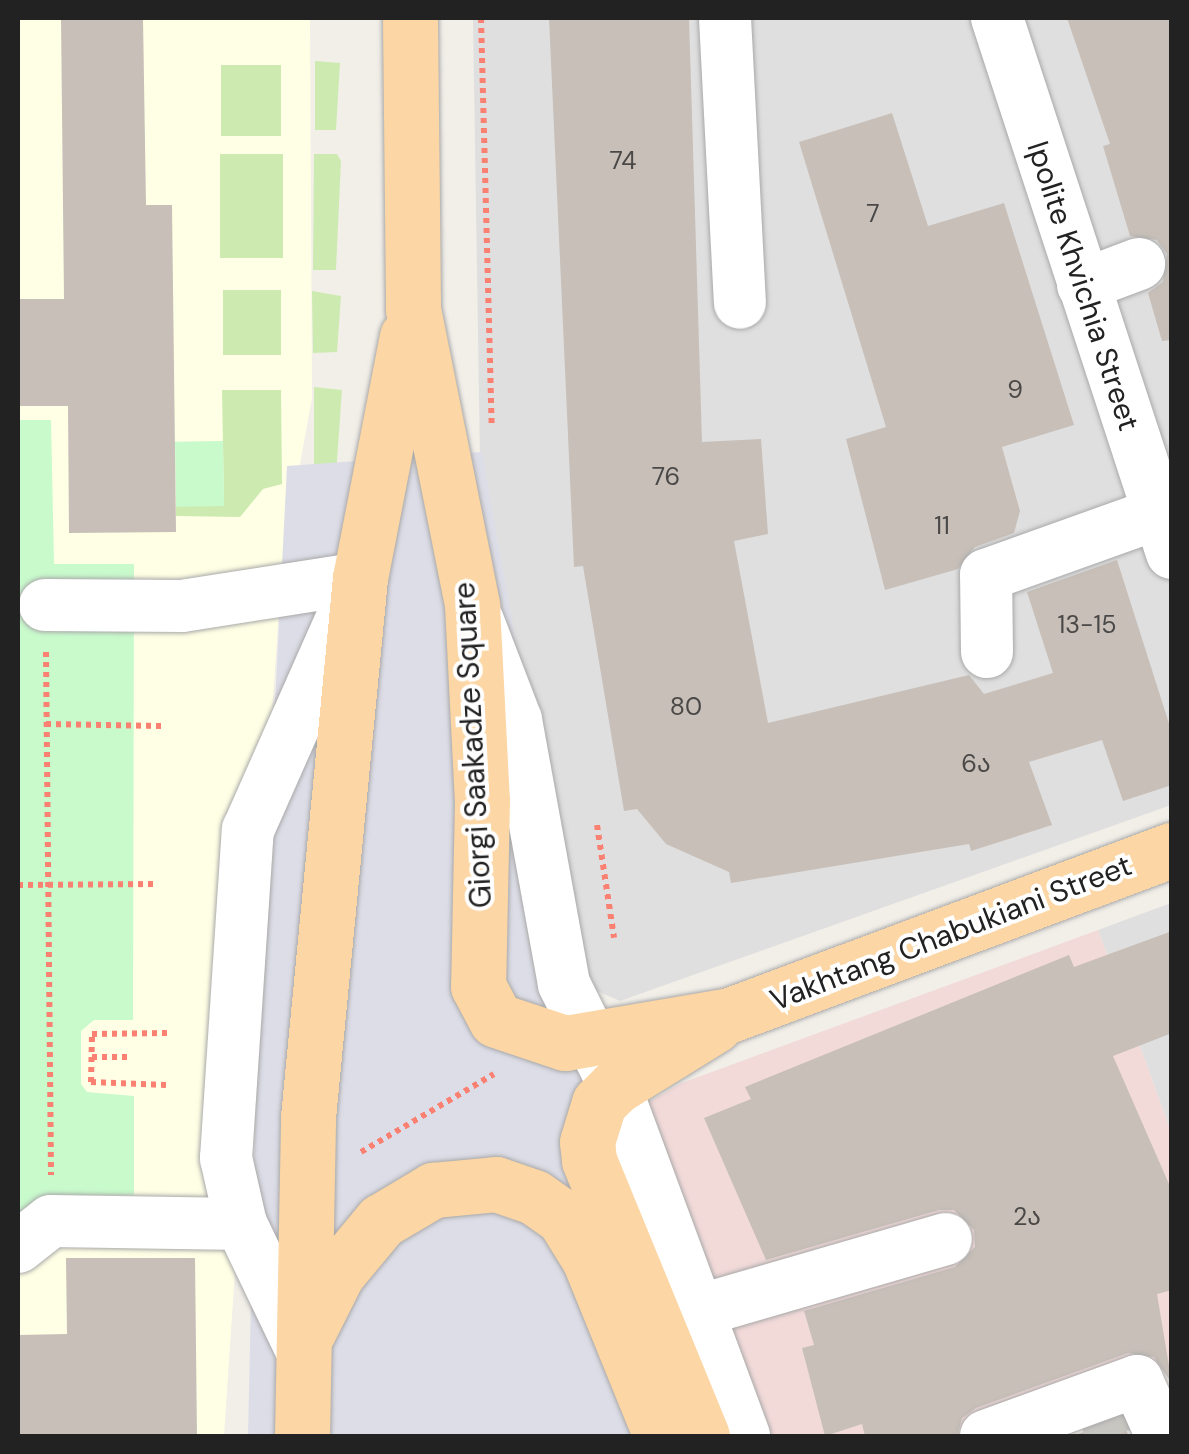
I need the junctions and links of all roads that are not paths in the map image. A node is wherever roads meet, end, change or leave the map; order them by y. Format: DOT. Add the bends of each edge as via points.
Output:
graph roads {
  1 [pos="410,18"];
  2 [pos="725,18"];
  3 [pos="997,18"];
  4 [pos="1139,264"];
  5 [pos="1083,285"];
  6 [pos="740,302"];
  7 [pos="412,309"];
  8 [pos="1164,534"];
  9 [pos="360,578"];
  10 [pos="46,606"];
  11 [pos="472,606"];
  12 [pos="987,652"];
  13 [pos="1172,850"];
  14 [pos="730,1016"];
  15 [pos="594,1036"];
  16 [pos="616,1087"];
  17 [pos="241,1224"];
  18 [pos="34,1234"];
  19 [pos="946,1240"];
  20 [pos="678,1320"];
  21 [pos="301,1349"];
  22 [pos="302,1436"];
  23 [pos="661,1436"];
  24 [pos="702,1436"];
  25 [pos="744,1436"];
  26 [pos="986,1436"];
  27 [pos="1162,1436"];
  1 -- 7 [label="main road"];
  2 -- 6 [label="street"];
  3 -- 5 [label="street, Ipolite Khvichia Street"];
  4 -- 5 [label="street"];
  5 -- 8 [label="street, Ipolite Khvichia Street"];
  7 -- 9 [label="main road"];
  7 -- 11 [label="main road, Giorgi Saakadze Square"];
  8 -- 12 [label="street" via="986,575"];
  9 -- 10 [label="street" via="182,606"];
  9 -- 17 [label="street" via="248,830 226,1158"];
  9 -- 21 [label="main road" via="308,1116"];
  11 -- 15 [label="street" via="516,720 564,984"];
  11 -- 15 [label="main road, Giorgi Saakadze Square" via="482,800 478,986 496,1020 528,1035 565,1043"];
  13 -- 14 [label="main road, Vakhtang Chabukiani Street"];
  14 -- 15 [label="main road, Giorgi Saakadze Square"];
  14 -- 16 [label="main road"];
  15 -- 16 [label="street"];
  16 -- 20 [label="main road" via="591,1124 589,1160"];
  17 -- 18 [label="street"];
  17 -- 21 [label="street"];
  19 -- 20 [label="street"];
  20 -- 24 [label="main road"];
  20 -- 25 [label="street"];
  21 -- 22 [label="main road"];
  21 -- 23 [label="main road" via="336,1274 382,1221 433,1190 496,1184 534,1197 563,1217 589,1260"];
  26 -- 27 [label="street" via="1137,1381"];
}
